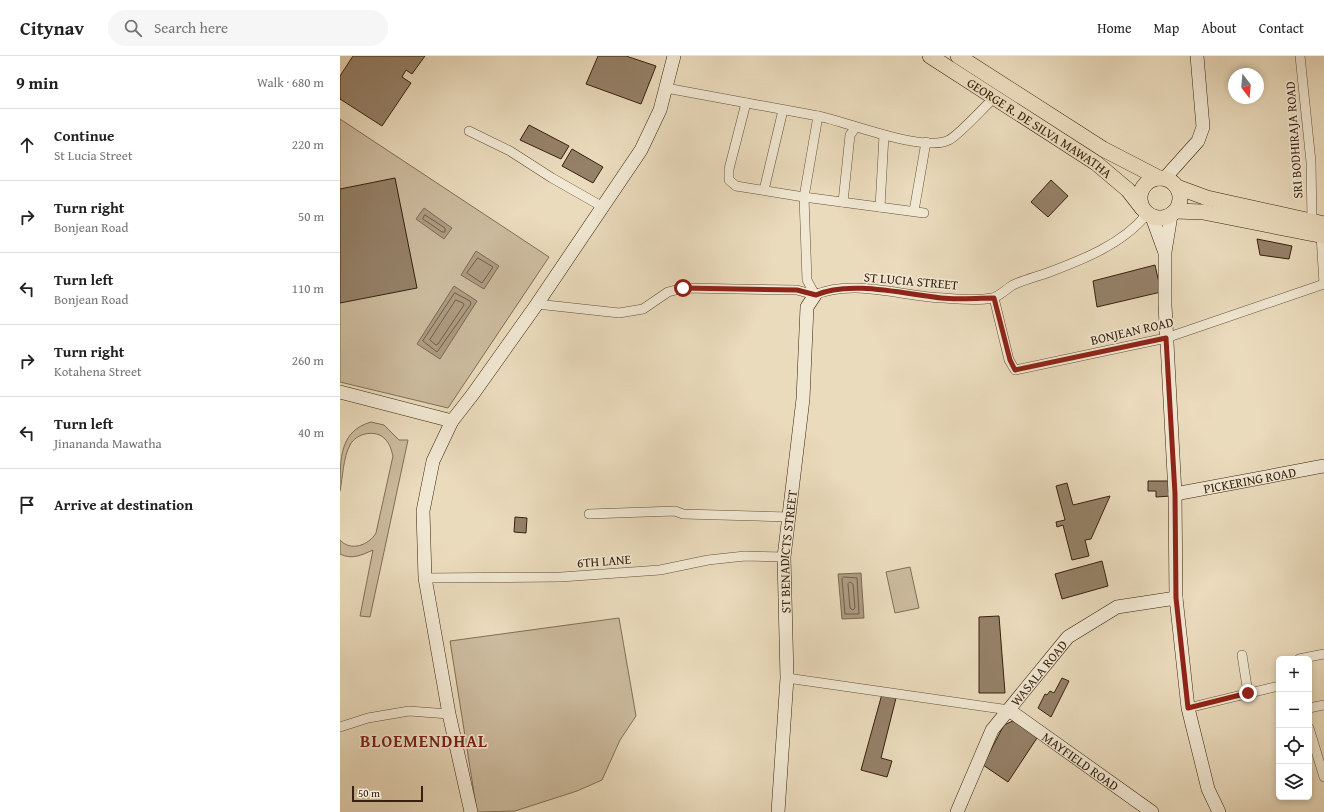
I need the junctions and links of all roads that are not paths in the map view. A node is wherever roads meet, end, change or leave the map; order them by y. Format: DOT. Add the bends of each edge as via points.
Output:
graph roads {
  1 [pos="674,56"];
  2 [pos="930,56"];
  3 [pos="958,56"];
  4 [pos="1197,56"];
  5 [pos="1300,56"];
  6 [pos="666,88"];
  7 [pos="994,98"];
  8 [pos="746,103"];
  9 [pos="783,110"];
  10 [pos="818,116"];
  11 [pos="856,127"];
  12 [pos="469,131"];
  13 [pos="884,136"];
  14 [pos="926,142"];
  15 [pos="1161,178"];
  16 [pos="1177,187"];
  17 [pos="764,190"];
  18 [pos="804,197"];
  19 [pos="843,202"];
  20 [pos="603,207"];
  21 [pos="880,207"];
  22 [pos="914,211"];
  23 [pos="924,212"];
  24 [pos="1147,213"];
  25 [pos="1173,213"];
  26 [pos="1320,229"];
  27 [pos="1165,252"];
  28 [pos="1324,284"];
  29 [pos="816,295"];
  30 [pos="994,298"];
  31 [pos="537,304"];
  32 [pos="1166,338"];
  33 [pos="340,392"];
  34 [pos="452,421"];
  35 [pos="1324,466"];
  36 [pos="1175,494"];
  37 [pos="589,514"];
  38 [pos="789,517"];
  39 [pos="784,556"];
  40 [pos="425,578"];
  41 [pos="1176,598"];
  42 [pos="1324,654"];
  43 [pos="1242,655"];
  44 [pos="1312,656"];
  45 [pos="787,678"];
  46 [pos="1276,687"];
  47 [pos="1248,693"];
  48 [pos="1324,705"];
  49 [pos="1312,707"];
  50 [pos="1188,708"];
  51 [pos="1009,710"];
  52 [pos="449,714"];
  53 [pos="340,728"];
  54 [pos="1312,738"];
  55 [pos="1324,777"];
  56 [pos="471,812"];
  57 [pos="778,812"];
  58 [pos="957,812"];
  59 [pos="1152,812"];
  60 [pos="1219,812"];
  1 -- 6 [label="street"];
  2 -- 7 [label="main road, GEORGE R. DE SILVA MAWATHA"];
  3 -- 15 [label="main road, GEORGE R. DE SILVA MAWATHA" via="1103,149"];
  4 -- 15 [label="street" via="1202,126 1198,141"];
  5 -- 26 [label="street, SRI BODHIRAJA ROAD"];
  6 -- 8 [label="street"];
  6 -- 20 [label="street" via="660,110 641,150"];
  7 -- 14 [label="street" via="950,139 938,143"];
  7 -- 24 [label="main road, GEORGE R. DE SILVA MAWATHA" via="1096,163 1128,190"];
  8 -- 9 [label="street"];
  8 -- 17 [label="street" via="729,169 729,180 736,186"];
  9 -- 10 [label="street"];
  9 -- 17 [label="street"];
  10 -- 11 [label="street"];
  10 -- 18 [label="street"];
  11 -- 13 [label="street"];
  11 -- 19 [label="street" via="850,135"];
  12 -- 20 [label="street" via="510,151"];
  13 -- 14 [label="street"];
  13 -- 21 [label="street"];
  14 -- 22 [label="street"];
  15 -- 16 [label="main road"];
  15 -- 24 [label="main road" via="1147,183 1142,188 1140,202"];
  16 -- 25 [label="main road" via="1180,199"];
  16 -- 26 [label="main road" via="1207,198"];
  17 -- 18 [label="street"];
  18 -- 19 [label="street"];
  18 -- 29 [label="street" via="807,280"];
  19 -- 21 [label="street"];
  20 -- 31 [label="street"];
  21 -- 22 [label="street"];
  22 -- 23 [label="street"];
  24 -- 25 [label="main road" via="1159,218"];
  24 -- 27 [label="street"];
  24 -- 30 [label="street" via="1139,224 1080,261 1013,285"];
  25 -- 26 [label="main road" via="1203,212"];
  25 -- 27 [label="street"];
  26 -- 28 [label="street, SRI BODHIRAJA ROAD"];
  27 -- 32 [label="street"];
  28 -- 32 [label="street, BONJEAN ROAD"];
  29 -- 30 [label="street, ST LUCIA STREET" via="840,288 942,298"];
  29 -- 31 [label="street" via="797,290 683,288 668,292 643,309 619,313"];
  29 -- 38 [label="street, ST BENADICTS STREET" via="807,307 803,399"];
  30 -- 32 [label="street, BONJEAN ROAD" via="1015,370"];
  31 -- 34 [label="street"];
  32 -- 36 [label="street"];
  33 -- 34 [label="street"];
  34 -- 40 [label="street" via="433,461 423,511"];
  35 -- 36 [label="street, PICKERING ROAD"];
  36 -- 41 [label="street"];
  37 -- 38 [label="street" via="675,511 683,514"];
  38 -- 39 [label="street, ST BENADICTS STREET"];
  39 -- 40 [label="street, 6TH LANE" via="745,556 708,560 660,570 561,578"];
  39 -- 45 [label="street, ST BENADICTS STREET"];
  40 -- 52 [label="street"];
  41 -- 50 [label="street"];
  41 -- 51 [label="street, WASALA ROAD" via="1117,607 1068,637"];
  42 -- 44 [label="street"];
  43 -- 47 [label="street"];
  45 -- 51 [label="street"];
  45 -- 57 [label="street, ST BENADICTS STREET"];
  46 -- 47 [label="street"];
  47 -- 50 [label="street"];
  48 -- 49 [label="street"];
  50 -- 60 [label="street" via="1208,789"];
  51 -- 58 [label="street, WASALA ROAD" via="992,730"];
  51 -- 59 [label="street, MAYFIELD ROAD"];
  52 -- 53 [label="street" via="409,711 368,718"];
  52 -- 56 [label="street"];
  54 -- 55 [label="street"];
}
